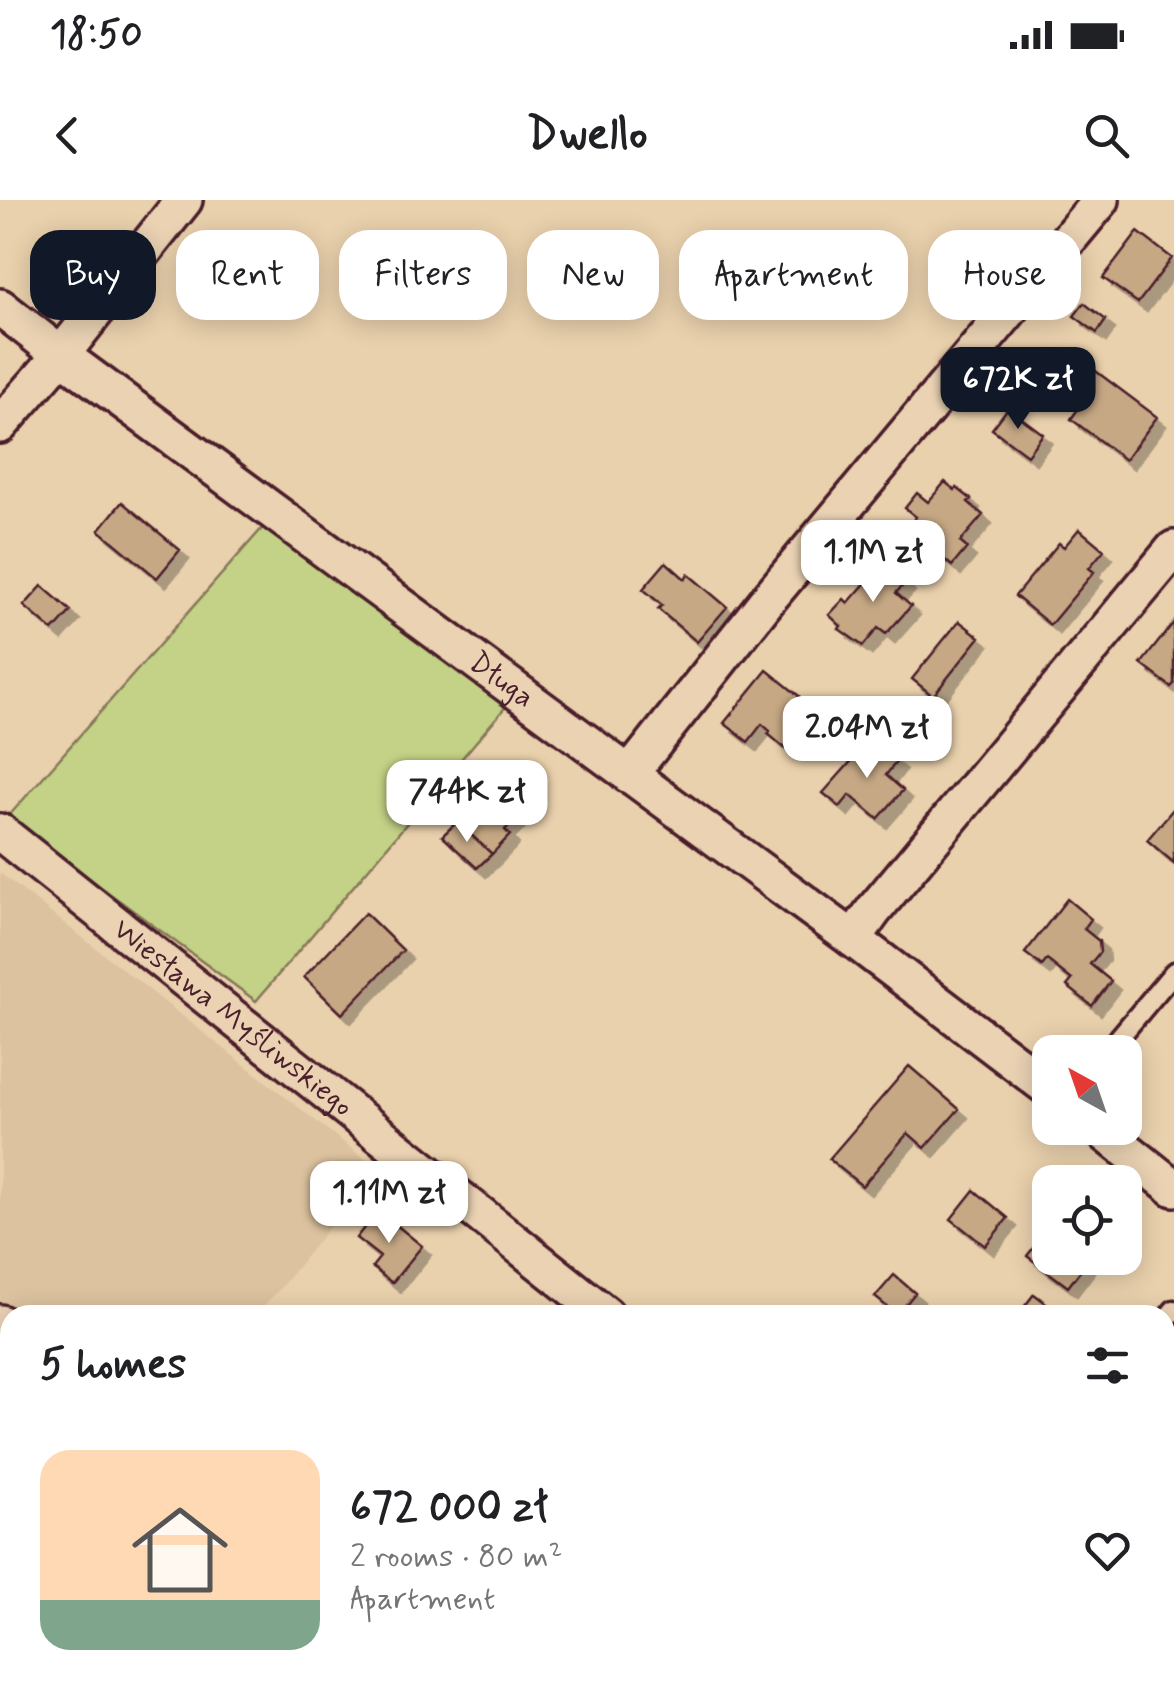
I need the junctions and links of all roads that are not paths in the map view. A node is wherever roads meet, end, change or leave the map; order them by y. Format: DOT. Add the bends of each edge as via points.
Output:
graph roads {
  1 [pos="184,200"];
  2 [pos="1101,200"];
  3 [pos="0,307"];
  4 [pos="61,355"];
  5 [pos="0,426"];
  6 [pos="1174,549"];
  7 [pos="629,775"];
  8 [pos="0,832"];
  9 [pos="853,939"];
  10 [pos="1174,972"];
  11 [pos="1121,1035"];
  12 [pos="1032,1075"];
  13 [pos="1120,1145"];
  14 [pos="1174,1188"];
  15 [pos="593,1305"];
  1 -- 4 [label="street"];
  2 -- 7 [label="street"];
  3 -- 4 [label="street, Długa"];
  4 -- 5 [label="street"];
  4 -- 7 [label="street, Długa"];
  6 -- 9 [label="street"];
  7 -- 9 [label="street, Długa"];
  8 -- 15 [label="street, Wiesława Myśliwskiego"];
  9 -- 12 [label="street, Długa"];
  10 -- 11 [label="lane"];
  13 -- 14 [label="street"];
}
